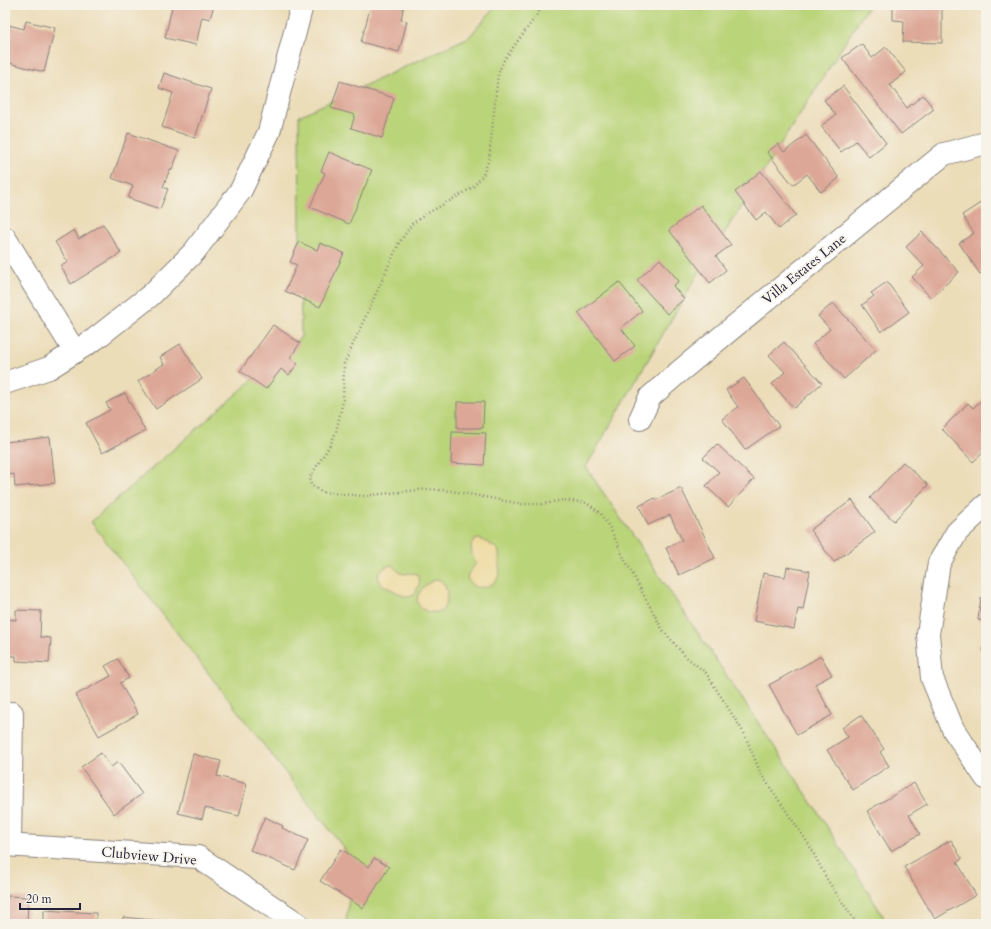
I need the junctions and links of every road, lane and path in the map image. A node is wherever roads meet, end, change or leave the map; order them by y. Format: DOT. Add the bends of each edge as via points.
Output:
graph roads {
  1 [pos="302,5"];
  2 [pos="544,5"];
  3 [pos="986,143"];
  4 [pos="5,238"];
  5 [pos="75,352"];
  6 [pos="5,383"];
  7 [pos="640,419"];
  8 [pos="986,505"];
  9 [pos="12,714"];
  10 [pos="986,778"];
  11 [pos="8,845"];
  12 [pos="298,924"];
  13 [pos="858,924"];
  1 -- 5 [label="street" via="269,132 241,190 194,252 151,294"];
  2 -- 13 [label="path" via="504,60 498,74 489,160 483,175 473,187 412,224 399,243 344,364 343,401 336,432 310,477 311,485 322,492 363,496 427,489 522,504 544,504 563,500 587,503 601,514 662,629 686,656 706,673 744,733 761,774"];
  3 -- 7 [label="street, Villa Estates Lane" via="944,154 650,397"];
  4 -- 5 [label="street"];
  5 -- 6 [label="street" via="49,368"];
  8 -- 10 [label="street" via="957,532 939,563 928,634 932,678 953,729"];
  9 -- 11 [label="street"];
  11 -- 12 [label="street, Clubview Drive" via="198,857"];
}
